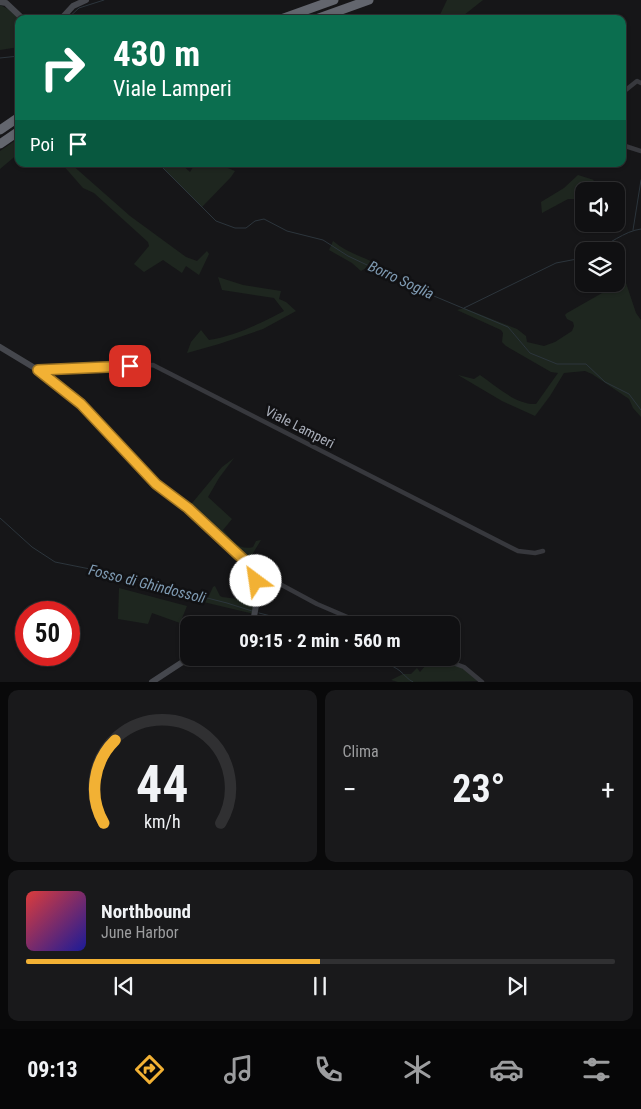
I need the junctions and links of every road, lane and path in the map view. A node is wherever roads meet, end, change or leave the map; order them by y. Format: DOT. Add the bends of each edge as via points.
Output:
graph roads {
  1 [pos="86,0"];
  2 [pos="334,0"];
  3 [pos="369,0"];
  4 [pos="0,2"];
  5 [pos="18,15"];
  6 [pos="65,15"];
  7 [pos="291,15"];
  8 [pos="327,15"];
  9 [pos="641,83"];
  10 [pos="626,90"];
  11 [pos="15,120"];
  12 [pos="0,130"];
  13 [pos="15,134"];
  14 [pos="0,144"];
  15 [pos="626,146"];
  16 [pos="641,151"];
  17 [pos="0,347"];
  18 [pos="38,370"];
  19 [pos="543,551"];
  20 [pos="254,574"];
  21 [pos="253,616"];
  22 [pos="345,616"];
  23 [pos="180,664"];
  24 [pos="459,666"];
  25 [pos="152,682"];
  26 [pos="482,682"];
  1 -- 6 [label="main road" via="73,6"];
  2 -- 7 [label="highway"];
  3 -- 8 [label="highway"];
  4 -- 5 [label="main road" via="6,3"];
  9 -- 10 [label="street" via="637,81"];
  11 -- 12 [label="highway"];
  13 -- 14 [label="highway"];
  15 -- 16 [label="street"];
  17 -- 18 [label="main road"];
  18 -- 19 [label="street, Viale Lamperi" via="153,365 518,551 535,554"];
  18 -- 20 [label="main road" via="81,404 156,484 188,508 244,560"];
  20 -- 21 [label="main road"];
  20 -- 22 [label="street" via="271,579"];
  23 -- 25 [label="main road"];
  24 -- 26 [label="street"];
}
